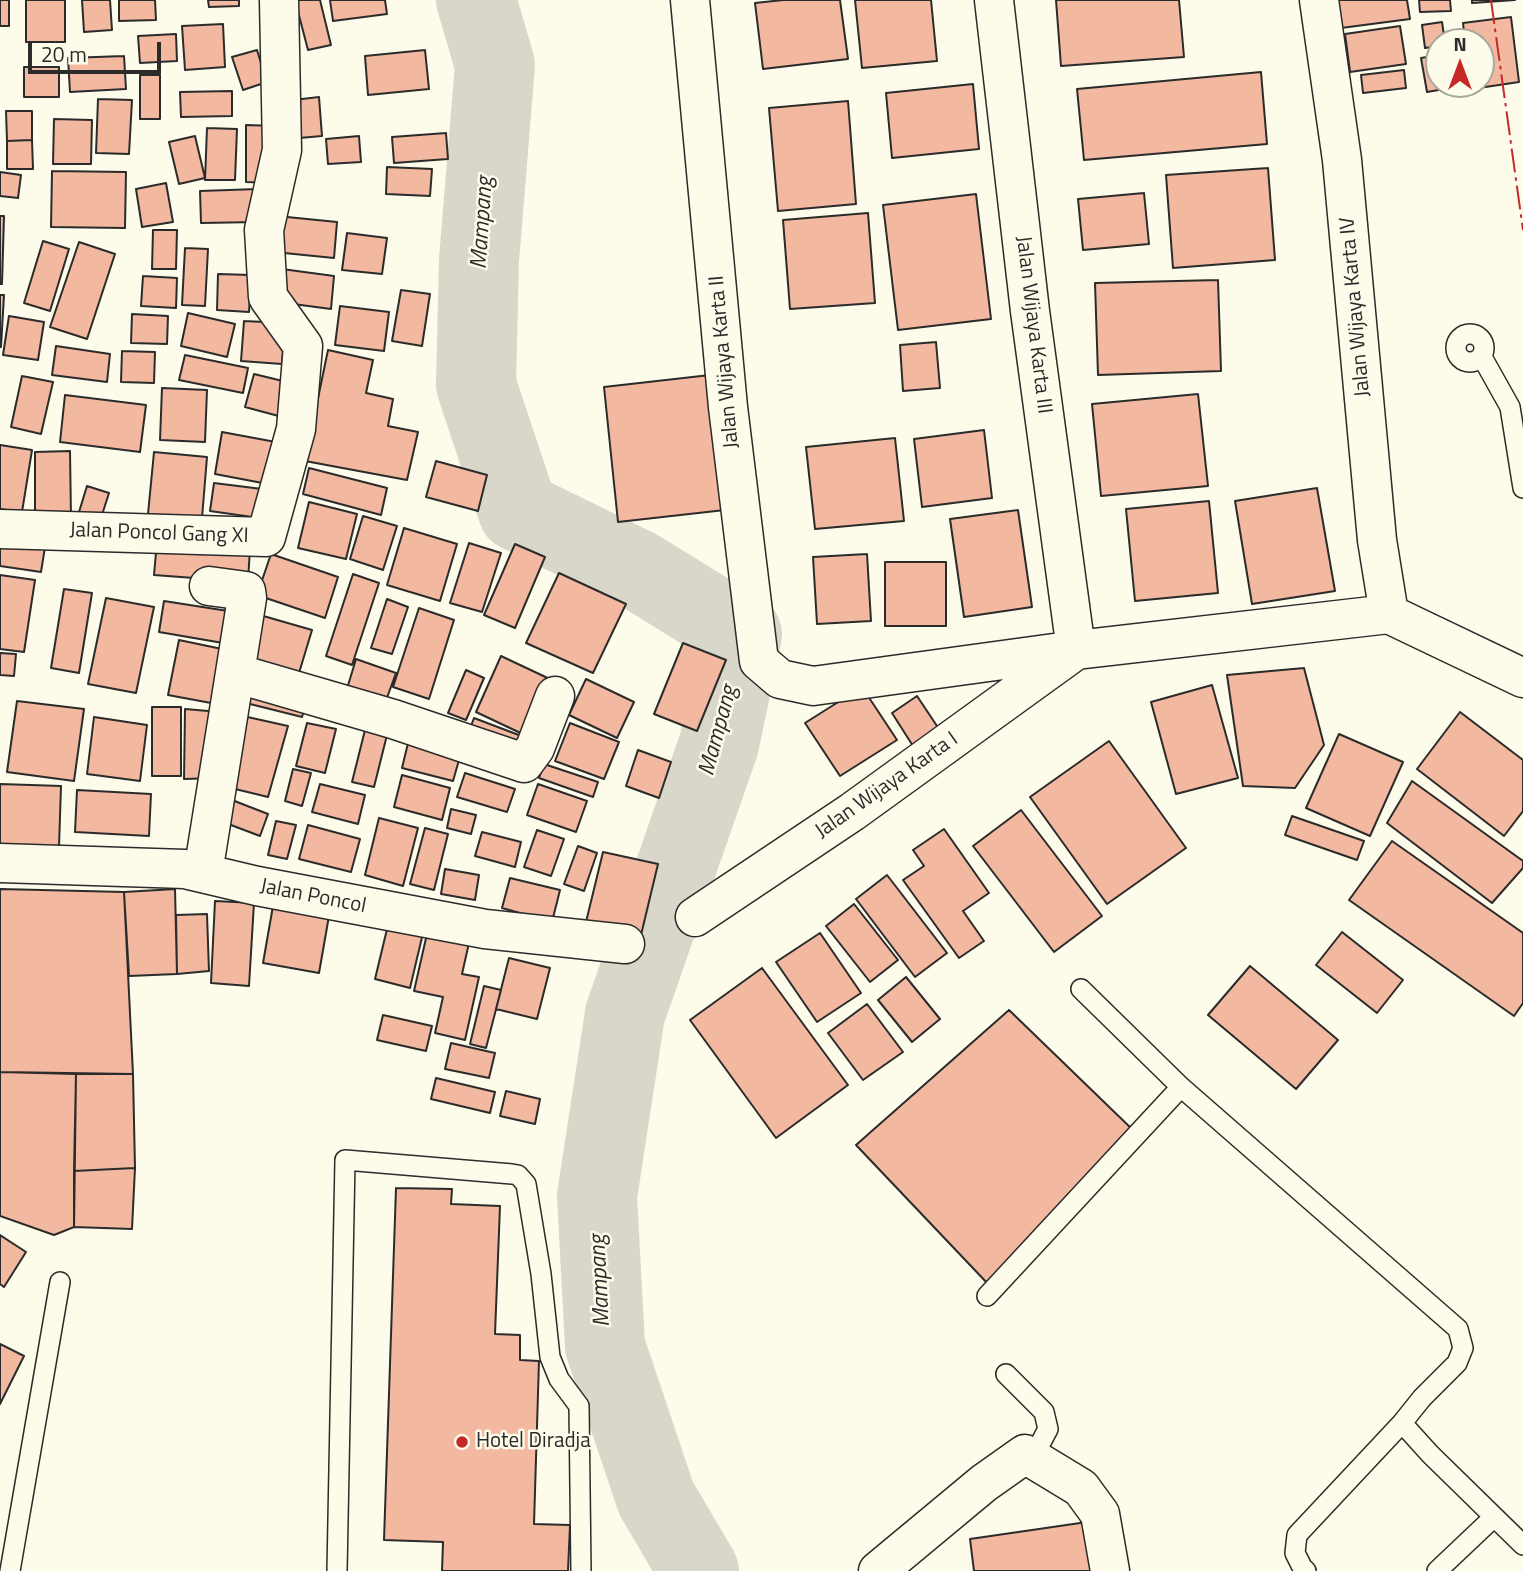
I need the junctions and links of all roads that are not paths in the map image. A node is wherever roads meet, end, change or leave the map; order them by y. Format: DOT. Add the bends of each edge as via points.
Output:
graph roads {
  1 [pos="279,0"];
  2 [pos="690,0"];
  3 [pos="994,0"];
  4 [pos="1319,0"];
  5 [pos="1482,358"];
  6 [pos="1523,488"];
  7 [pos="0,529"];
  8 [pos="209,586"];
  9 [pos="1389,614"];
  10 [pos="1076,650"];
  11 [pos="234,673"];
  12 [pos="1523,678"];
  13 [pos="813,686"];
  14 [pos="555,696"];
  15 [pos="0,863"];
  16 [pos="203,873"];
  17 [pos="695,917"];
  18 [pos="625,944"];
  19 [pos="1081,989"];
  20 [pos="1181,1087"];
  21 [pos="60,1282"];
  22 [pos="987,1296"];
  23 [pos="1006,1374"];
  24 [pos="1402,1423"];
  25 [pos="1026,1454"];
  26 [pos="1494,1517"];
  27 [pos="1523,1545"];
  28 [pos="10,1571"];
  29 [pos="337,1571"];
  30 [pos="581,1571"];
  31 [pos="878,1571"];
  32 [pos="1110,1571"];
  33 [pos="1306,1571"];
  34 [pos="1437,1571"];
  1 -- 7 [label="street, Jalan Poncol Gang XI" via="282,150 264,230 268,297 303,346 296,429 266,537"];
  2 -- 13 [label="street, Jalan Wijaya Karta II" via="728,407 759,661 780,679"];
  3 -- 10 [label="street, Jalan Wijaya Karta III"];
  4 -- 9 [label="street, Jalan Wijaya Karta IV" via="1342,160 1377,540"];
  5 -- 6 [label="lane" via="1510,407"];
  8 -- 11 [label="street" via="246,591"];
  9 -- 10 [label="street, Jalan Wijaya Karta I"];
  9 -- 12 [label="street"];
  10 -- 13 [label="street, Jalan Wijaya Karta I"];
  10 -- 17 [label="street, Jalan Wijaya Karta I" via="852,812"];
  11 -- 14 [label="street" via="524,763 535,748"];
  11 -- 16 [label="street"];
  15 -- 16 [label="street, Jalan Poncol"];
  16 -- 18 [label="street, Jalan Poncol" via="485,929"];
  19 -- 20 [label="lane"];
  20 -- 22 [label="lane"];
  20 -- 24 [label="lane" via="1458,1329 1463,1348 1457,1363"];
  21 -- 28 [label="lane"];
  23 -- 25 [label="lane" via="1044,1412 1046,1420 1048,1429 1040,1444"];
  24 -- 26 [label="lane"];
  24 -- 33 [label="lane" via="1297,1535 1295,1553"];
  25 -- 31 [label="street"];
  25 -- 32 [label="street" via="1081,1488 1100,1514"];
  26 -- 27 [label="lane"];
  26 -- 34 [label="lane"];
  29 -- 30 [label="lane" via="345,1160 512,1174 526,1184 550,1357 579,1406"];
}
